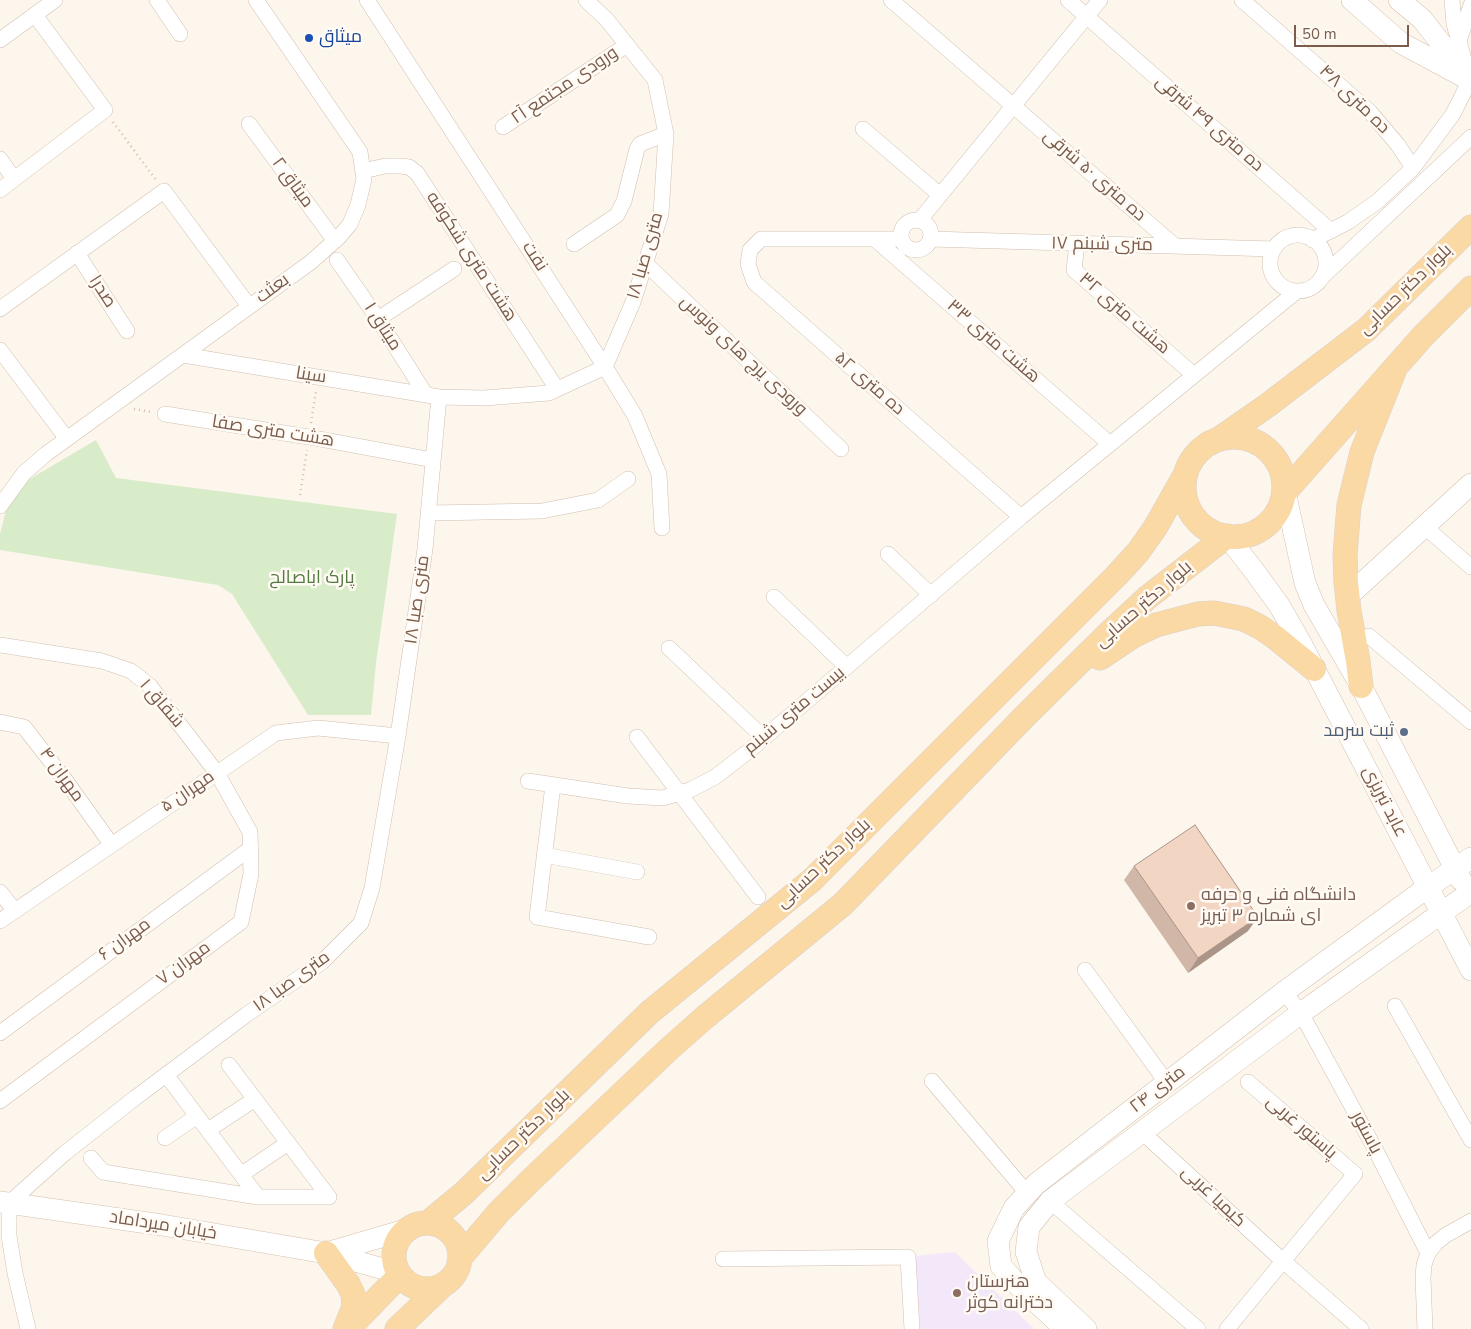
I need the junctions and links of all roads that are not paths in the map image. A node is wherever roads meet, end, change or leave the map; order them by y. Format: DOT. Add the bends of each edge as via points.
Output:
graph roads {
  1 [pos="54,0"];
  2 [pos="157,0"];
  3 [pos="367,0"];
  4 [pos="586,0"];
  5 [pos="891,0"];
  6 [pos="1068,0"];
  7 [pos="1100,0"];
  8 [pos="1242,0"];
  9 [pos="1352,0"];
  10 [pos="1400,0"];
  11 [pos="1452,0"];
  12 [pos="258,4"];
  13 [pos="1471,5"];
  14 [pos="35,15"];
  15 [pos="1087,16"];
  16 [pos="180,34"];
  17 [pos="0,40"];
  18 [pos="1459,41"];
  19 [pos="626,44"];
  20 [pos="1470,80"];
  21 [pos="1013,106"];
  22 [pos="248,124"];
  23 [pos="503,127"];
  24 [pos="862,129"];
  25 [pos="666,134"];
  26 [pos="1471,137"];
  27 [pos="0,159"];
  28 [pos="1413,168"];
  29 [pos="363,171"];
  30 [pos="14,179"];
  31 [pos="0,190"];
  32 [pos="940,195"];
  33 [pos="920,221"];
  34 [pos="1471,227"];
  35 [pos="1331,231"];
  36 [pos="901,239"];
  37 [pos="876,240"];
  38 [pos="930,240"];
  39 [pos="1312,240"];
  40 [pos="335,241"];
  41 [pos="574,244"];
  42 [pos="1077,244"];
  43 [pos="1175,246"];
  44 [pos="1274,249"];
  45 [pos="77,253"];
  46 [pos="337,260"];
  47 [pos="645,263"];
  48 [pos="454,269"];
  49 [pos="1321,278"];
  50 [pos="1471,288"];
  51 [pos="1297,291"];
  52 [pos="250,306"];
  53 [pos="0,309"];
  54 [pos="378,319"];
  55 [pos="127,331"];
  56 [pos="0,350"];
  57 [pos="183,355"];
  58 [pos="605,367"];
  59 [pos="1395,369"];
  60 [pos="1194,375"];
  61 [pos="557,389"];
  62 [pos="432,396"];
  63 [pos="165,414"];
  64 [pos="67,439"];
  65 [pos="1219,439"];
  66 [pos="1110,444"];
  67 [pos="842,449"];
  68 [pos="433,460"];
  69 [pos="1186,475"];
  70 [pos="628,479"];
  71 [pos="1471,484"];
  72 [pos="1284,492"];
  73 [pos="0,506"];
  74 [pos="429,513"];
  75 [pos="1021,517"];
  76 [pos="1425,527"];
  77 [pos="662,528"];
  78 [pos="1226,536"];
  79 [pos="888,554"];
  80 [pos="1471,567"];
  81 [pos="931,595"];
  82 [pos="1347,596"];
  83 [pos="774,597"];
  84 [pos="1369,636"];
  85 [pos="0,645"];
  86 [pos="669,648"];
  87 [pos="847,667"];
  88 [pos="1314,668"];
  89 [pos="1062,681"];
  90 [pos="1361,686"];
  91 [pos="0,722"];
  92 [pos="1471,722"];
  93 [pos="398,736"];
  94 [pos="637,737"];
  95 [pos="764,738"];
  96 [pos="217,772"];
  97 [pos="528,781"];
  98 [pos="553,785"];
  99 [pos="679,793"];
  100 [pos="111,844"];
  101 [pos="251,848"];
  102 [pos="544,855"];
  103 [pos="1463,863"];
  104 [pos="637,872"];
  105 [pos="1428,887"];
  106 [pos="0,892"];
  107 [pos="1470,896"];
  108 [pos="758,897"];
  109 [pos="15,911"];
  110 [pos="1441,913"];
  111 [pos="0,921"];
  112 [pos="649,936"];
  113 [pos="1085,970"];
  114 [pos="1471,970"];
  115 [pos="1284,992"];
  116 [pos="1395,1006"];
  117 [pos="1300,1013"];
  118 [pos="0,1033"];
  119 [pos="229,1065"];
  120 [pos="167,1076"];
  121 [pos="932,1081"];
  122 [pos="1248,1082"];
  123 [pos="1167,1083"];
  124 [pos="255,1099"];
  125 [pos="0,1100"];
  126 [pos="197,1116"];
  127 [pos="208,1130"];
  128 [pos="1143,1133"];
  129 [pos="165,1138"];
  130 [pos="1471,1140"];
  131 [pos="288,1143"];
  132 [pos="91,1158"];
  133 [pos="242,1174"];
  134 [pos="1027,1194"];
  135 [pos="258,1197"];
  136 [pos="1050,1201"];
  137 [pos="4,1202"];
  138 [pos="1471,1221"];
  139 [pos="429,1222"];
  140 [pos="406,1230"];
  141 [pos="326,1253"];
  142 [pos="1428,1253"];
  143 [pos="460,1258"];
  144 [pos="723,1259"];
  145 [pos="1283,1261"];
  146 [pos="399,1274"];
  147 [pos="444,1284"];
  148 [pos="28,1329"];
  149 [pos="346,1329"];
  150 [pos="397,1329"];
  151 [pos="912,1329"];
  152 [pos="1065,1329"];
  153 [pos="1086,1329"];
  154 [pos="1198,1329"];
  155 [pos="1227,1329"];
  156 [pos="1361,1329"];
  157 [pos="1425,1329"];
  1 -- 14 [label="street"];
  2 -- 16 [label="street"];
  3 -- 58 [label="street, نفت"];
  4 -- 19 [label="street, متری صبا ۱۸"];
  5 -- 21 [label="street, ده متری ۵۰ شرقی"];
  6 -- 15 [label="street, ده متری ۴۹ شرقی"];
  7 -- 15 [label="street"];
  8 -- 28 [label="street, ده متری ۴۸" via="1370,112"];
  9 -- 20 [label="street" via="1401,43"];
  10 -- 20 [label="street" via="1422,19"];
  11 -- 18 [label="street"];
  12 -- 29 [label="street, بعثت" via="360,152"];
  13 -- 18 [label="street"];
  14 -- 17 [label="street"];
  14 -- 30 [label="street" via="105,110"];
  15 -- 21 [label="street"];
  15 -- 35 [label="street, ده متری ۴۹ شرقی"];
  18 -- 20 [label="street"];
  19 -- 23 [label="street, ورودی مجتمع آ۲"];
  19 -- 25 [label="street, متری صبا ۱۸" via="654,80"];
  20 -- 28 [label="street" via="1453,114"];
  21 -- 32 [label="street"];
  21 -- 43 [label="street, ده متری ۵۰ شرقی"];
  22 -- 40 [label="street, میثاق ۲"];
  24 -- 32 [label="street"];
  25 -- 41 [label="street" via="640,144 617,215"];
  25 -- 47 [label="street, متری صبا ۱۸" via="661,214"];
  26 -- 49 [label="street"];
  27 -- 30 [label="street"];
  28 -- 35 [label="street" via="1378,201"];
  29 -- 40 [label="street, بعثت" via="358,205 350,224"];
  29 -- 61 [label="street, هشت متری شکوفه" via="401,166 417,173"];
  30 -- 31 [label="street"];
  32 -- 33 [label="street"];
  33 -- 36 [label="street" via="905,225"];
  33 -- 38 [label="street" via="928,226"];
  34 -- 65 [label="main road, بلوار دکتر حسابی" via="1366,330"];
  35 -- 39 [label="street"];
  36 -- 37 [label="street"];
  36 -- 38 [label="street" via="906,248 915,251 925,248"];
  37 -- 66 [label="street, هشت متری ۳۳"];
  37 -- 75 [label="street, ده متری ۵۲" via="761,239 750,250 748,264 754,282"];
  38 -- 42 [label="street, ۱۷ متری شبنم"];
  39 -- 44 [label="street" via="1291,236"];
  39 -- 49 [label="street" via="1319,245 1325,261"];
  40 -- 52 [label="street, بعثت"];
  42 -- 43 [label="street, ۱۷ متری شبنم"];
  42 -- 60 [label="street, هشت متری ۳۲" via="1074,270"];
  43 -- 44 [label="street, ۱۷ متری شبنم"];
  44 -- 51 [label="street" via="1270,257 1273,276 1279,284"];
  45 -- 52 [label="street" via="164,191"];
  45 -- 53 [label="street"];
  45 -- 55 [label="street, صدرا"];
  46 -- 54 [label="street, میثاق ۱"];
  47 -- 58 [label="street, متری صبا ۱۸" via="633,302"];
  47 -- 67 [label="street, ورودی یرج های ونوس"];
  48 -- 54 [label="street"];
  49 -- 51 [label="street" via="1311,288"];
  50 -- 59 [label="main road"];
  51 -- 60 [label="street, بیست متری شبنم"];
  52 -- 57 [label="street, بعثت"];
  54 -- 62 [label="street, میثاق ۱"];
  56 -- 64 [label="street"];
  57 -- 62 [label="street, سینا"];
  57 -- 64 [label="street, بعثت"];
  58 -- 61 [label="street"];
  58 -- 77 [label="street, نفت" via="635,416 659,474"];
  59 -- 72 [label="main road"];
  59 -- 82 [label="main road" via="1368,434 1349,505 1345,555"];
  60 -- 66 [label="street, بیست متری شبنم"];
  61 -- 62 [label="street" via="549,393 484,398"];
  62 -- 68 [label="street, متری صبا ۱۸"];
  63 -- 68 [label="street, هشت متری صفا"];
  64 -- 73 [label="street, بعثت" via="24,473"];
  65 -- 69 [label="main road" via="1192,459"];
  65 -- 72 [label="main road" via="1235,436 1267,448 1284,476"];
  66 -- 75 [label="street, بیست متری شبنم"];
  68 -- 74 [label="street, متری صبا ۱۸"];
  69 -- 78 [label="main road" via="1184,492 1189,508 1211,531"];
  69 -- 139 [label="main road, بلوار دکتر حسابی" via="1155,528 1117,576 812,880 650,1012 464,1193"];
  70 -- 74 [label="street" via="598,500 542,511"];
  71 -- 76 [label="street"];
  72 -- 78 [label="main road" via="1280,508 1258,531 1243,536"];
  72 -- 90 [label="street, عابد تبریزی" via="1308,590"];
  74 -- 93 [label="street, متری صبا ۱۸"];
  75 -- 81 [label="street, بیست متری شبنم"];
  76 -- 80 [label="street"];
  76 -- 82 [label="street"];
  78 -- 88 [label="street, عابد تبریزی" via="1278,605"];
  78 -- 89 [label="main road, بلوار دکتر حسابی" via="1148,597"];
  79 -- 81 [label="street"];
  81 -- 87 [label="street, بیست متری شبنم"];
  82 -- 90 [label="main road"];
  83 -- 87 [label="street"];
  84 -- 92 [label="street"];
  85 -- 96 [label="street, شقاق ۱" via="102,661 131,671 150,686"];
  86 -- 95 [label="street"];
  87 -- 95 [label="street, بیست متری شبنم"];
  88 -- 89 [label="main road" via="1276,638 1244,619 1214,613 1156,625 1132,636"];
  88 -- 105 [label="street, عابد تبریزی"];
  89 -- 143 [label="main road, بلوار دکتر حسابی" via="843,904 669,1050 530,1181"];
  90 -- 103 [label="street, عابد تبریزی"];
  91 -- 100 [label="street, مهران ۴" via="24,727"];
  93 -- 96 [label="street, مهران ۵" via="318,728 276,733"];
  93 -- 120 [label="street, متری صبا ۱۸" via="372,888 361,923 322,962"];
  94 -- 99 [label="street"];
  95 -- 99 [label="street, بیست متری شبنم" via="715,777"];
  96 -- 100 [label="street, مهران ۵"];
  96 -- 101 [label="street, مهران ۷" via="250,832"];
  97 -- 98 [label="street, بیست متری شبنم"];
  98 -- 99 [label="street, بیست متری شبنم" via="662,798"];
  98 -- 102 [label="street"];
  99 -- 108 [label="street"];
  100 -- 109 [label="street, مهران ۵"];
  101 -- 118 [label="street, مهران ۶"];
  101 -- 125 [label="street, مهران ۷" via="251,874 241,922"];
  102 -- 104 [label="street"];
  102 -- 112 [label="street" via="537,917"];
  103 -- 105 [label="street, ۲۴ متری"];
  103 -- 107 [label="street, عابد تبریزی"];
  105 -- 110 [label="street, عابد تبریزی"];
  105 -- 115 [label="street, ۲۴ متری"];
  106 -- 109 [label="street"];
  107 -- 110 [label="street, ۲۴ متری"];
  109 -- 111 [label="street, مهران ۵"];
  110 -- 114 [label="street, عابد تبریزی"];
  110 -- 117 [label="street, ۲۴ متری"];
  113 -- 123 [label="street"];
  115 -- 117 [label="street, پاستور"];
  115 -- 123 [label="street, ۲۴ متری"];
  116 -- 130 [label="street"];
  117 -- 128 [label="street, ۲۴ متری"];
  117 -- 142 [label="street, پاستور"];
  119 -- 124 [label="street"];
  120 -- 126 [label="street"];
  120 -- 137 [label="street, متری صبا ۱۸"];
  121 -- 134 [label="street"];
  122 -- 145 [label="street, پاستور غربی" via="1355,1174"];
  123 -- 134 [label="street, ۲۴ متری"];
  124 -- 127 [label="street"];
  124 -- 131 [label="street"];
  126 -- 127 [label="street"];
  126 -- 129 [label="street"];
  127 -- 133 [label="street"];
  128 -- 136 [label="street, ۲۴ متری"];
  128 -- 145 [label="street, کیمیا غربی"];
  131 -- 133 [label="street"];
  131 -- 135 [label="street" via="329,1197"];
  132 -- 135 [label="street" via="104,1172"];
  133 -- 135 [label="street"];
  134 -- 152 [label="street, ۲۴ متری" via="1014,1208 998,1241 1001,1266"];
  136 -- 153 [label="street, ۲۴ متری" via="1029,1227 1026,1252 1036,1282"];
  136 -- 154 [label="street"];
  137 -- 141 [label="street, خیابان میرداماد"];
  137 -- 148 [label="street"];
  138 -- 142 [label="street" via="1446,1235"];
  139 -- 140 [label="main road"];
  139 -- 143 [label="main road" via="452,1233"];
  140 -- 141 [label="street"];
  140 -- 146 [label="main road" via="394,1249"];
  141 -- 146 [label="street, خیابان میرداماد"];
  141 -- 149 [label="main road" via="353,1294 354,1306"];
  142 -- 157 [label="street" via="1423,1278"];
  143 -- 147 [label="main road" via="454,1276"];
  144 -- 151 [label="street" via="908,1257"];
  145 -- 155 [label="street"];
  145 -- 156 [label="street, کیمیا غربی"];
  146 -- 147 [label="main road" via="420,1288 432,1289"];
  146 -- 149 [label="main road"];
  147 -- 150 [label="main road"];
}
